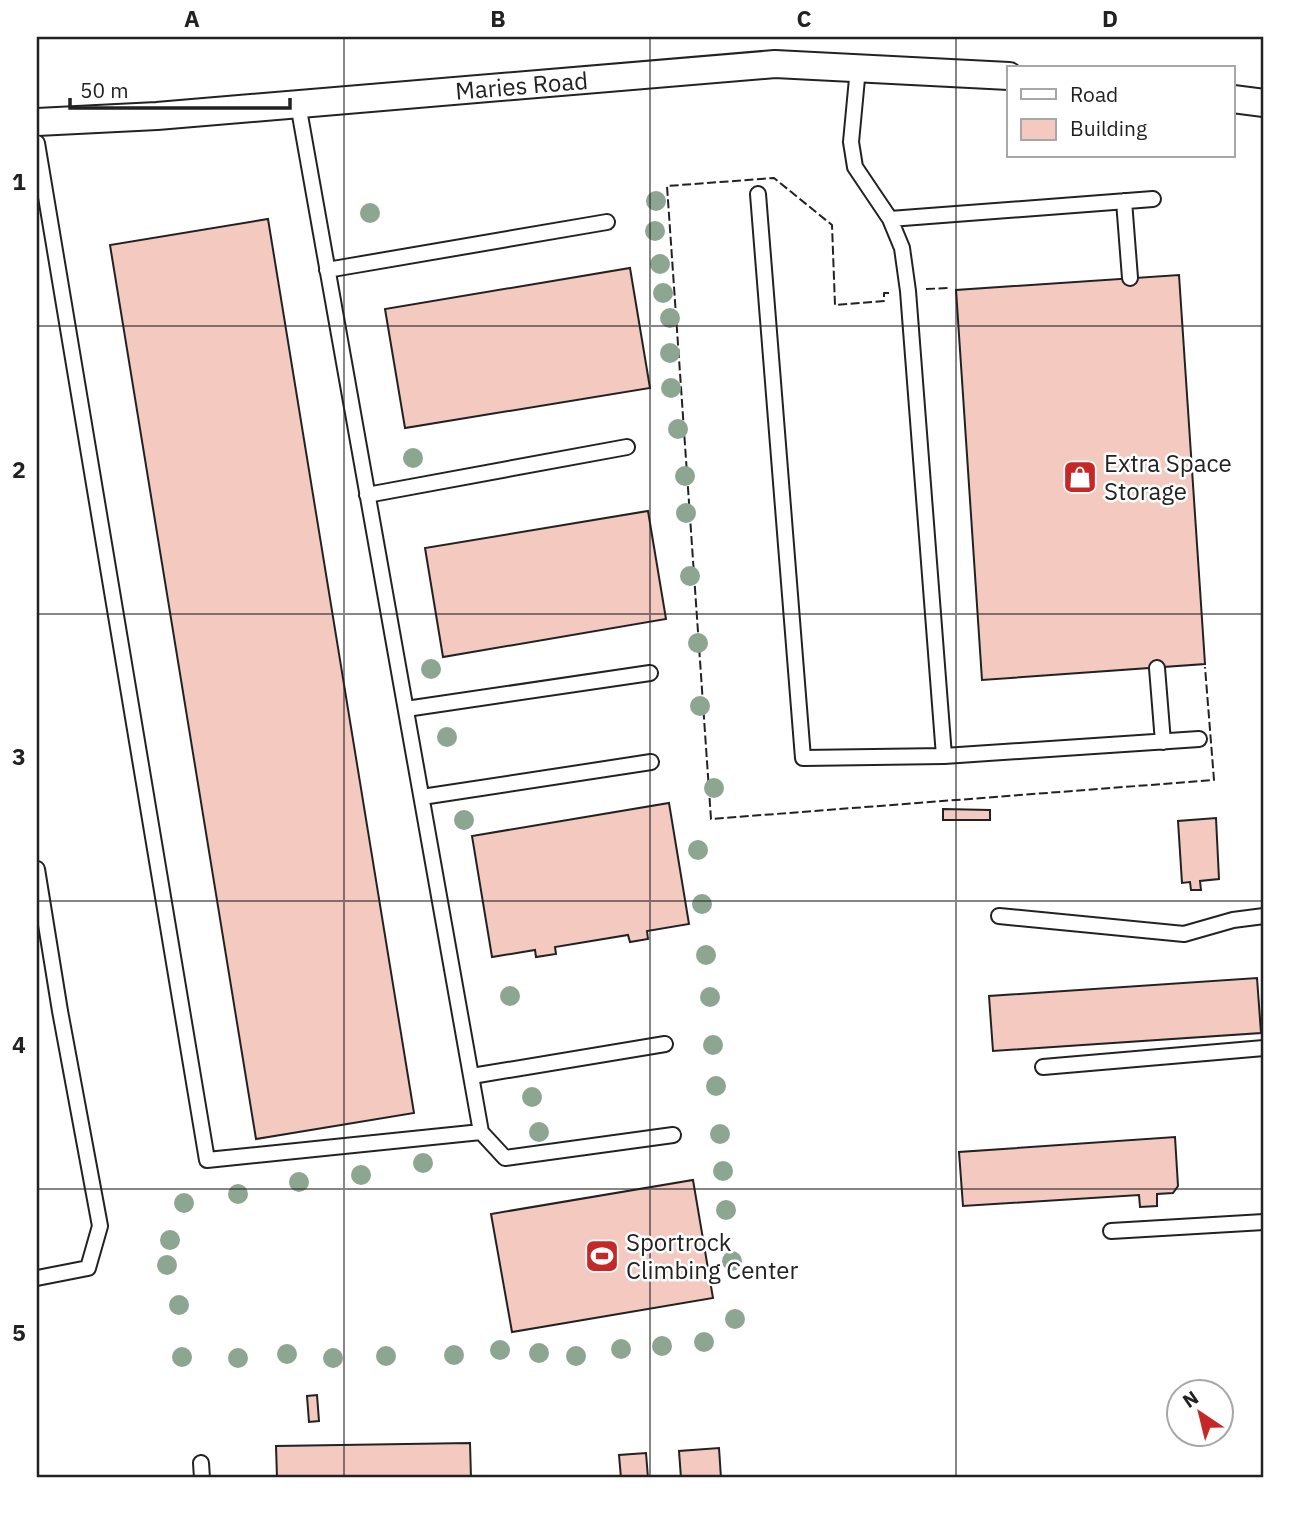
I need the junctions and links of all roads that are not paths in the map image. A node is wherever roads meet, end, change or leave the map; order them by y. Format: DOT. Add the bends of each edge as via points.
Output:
graph roads {
  1 [pos="858,68"];
  2 [pos="1007,76"];
  3 [pos="1234,99"];
  4 [pos="1264,103"];
  5 [pos="298,104"];
  6 [pos="37,122"];
  7 [pos="37,143"];
  8 [pos="758,194"];
  9 [pos="1153,199"];
  10 [pos="1124,201"];
  11 [pos="890,219"];
  12 [pos="607,222"];
  13 [pos="327,270"];
  14 [pos="1130,278"];
  15 [pos="627,447"];
  16 [pos="367,495"];
  17 [pos="1157,668"];
  18 [pos="650,673"];
  19 [pos="406,709"];
  20 [pos="1199,739"];
  21 [pos="1163,742"];
  22 [pos="944,757"];
  23 [pos="650,762"];
  24 [pos="422,797"];
  25 [pos="37,869"];
  26 [pos="999,916"];
  27 [pos="1264,916"];
  28 [pos="664,1044"];
  29 [pos="1264,1048"];
  30 [pos="1043,1067"];
  31 [pos="472,1076"];
  32 [pos="481,1132"];
  33 [pos="673,1135"];
  34 [pos="1264,1222"];
  35 [pos="1111,1231"];
  36 [pos="37,1278"];
  1 -- 2 [label="street, Maries Road"];
  1 -- 5 [label="street, Maries Road" via="775,64"];
  1 -- 11 [label="lane" via="851,142 855,167"];
  3 -- 4 [label="street"];
  5 -- 6 [label="street, Maries Road"];
  5 -- 13 [label="lane"];
  7 -- 32 [label="lane" via="207,1160"];
  8 -- 22 [label="lane" via="803,758"];
  9 -- 10 [label="lane"];
  10 -- 11 [label="lane"];
  10 -- 14 [label="lane"];
  11 -- 22 [label="lane" via="902,248 908,291"];
  12 -- 13 [label="lane"];
  13 -- 16 [label="lane"];
  15 -- 16 [label="lane"];
  16 -- 19 [label="lane"];
  17 -- 21 [label="lane"];
  18 -- 19 [label="lane"];
  19 -- 24 [label="lane"];
  20 -- 21 [label="lane"];
  21 -- 22 [label="lane"];
  23 -- 24 [label="lane"];
  24 -- 31 [label="lane"];
  25 -- 36 [label="lane" via="100,1226 88,1268"];
  26 -- 27 [label="lane" via="1184,934"];
  28 -- 31 [label="lane"];
  29 -- 30 [label="lane"];
  31 -- 32 [label="lane"];
  32 -- 33 [label="lane" via="505,1158"];
  34 -- 35 [label="lane"];
}
